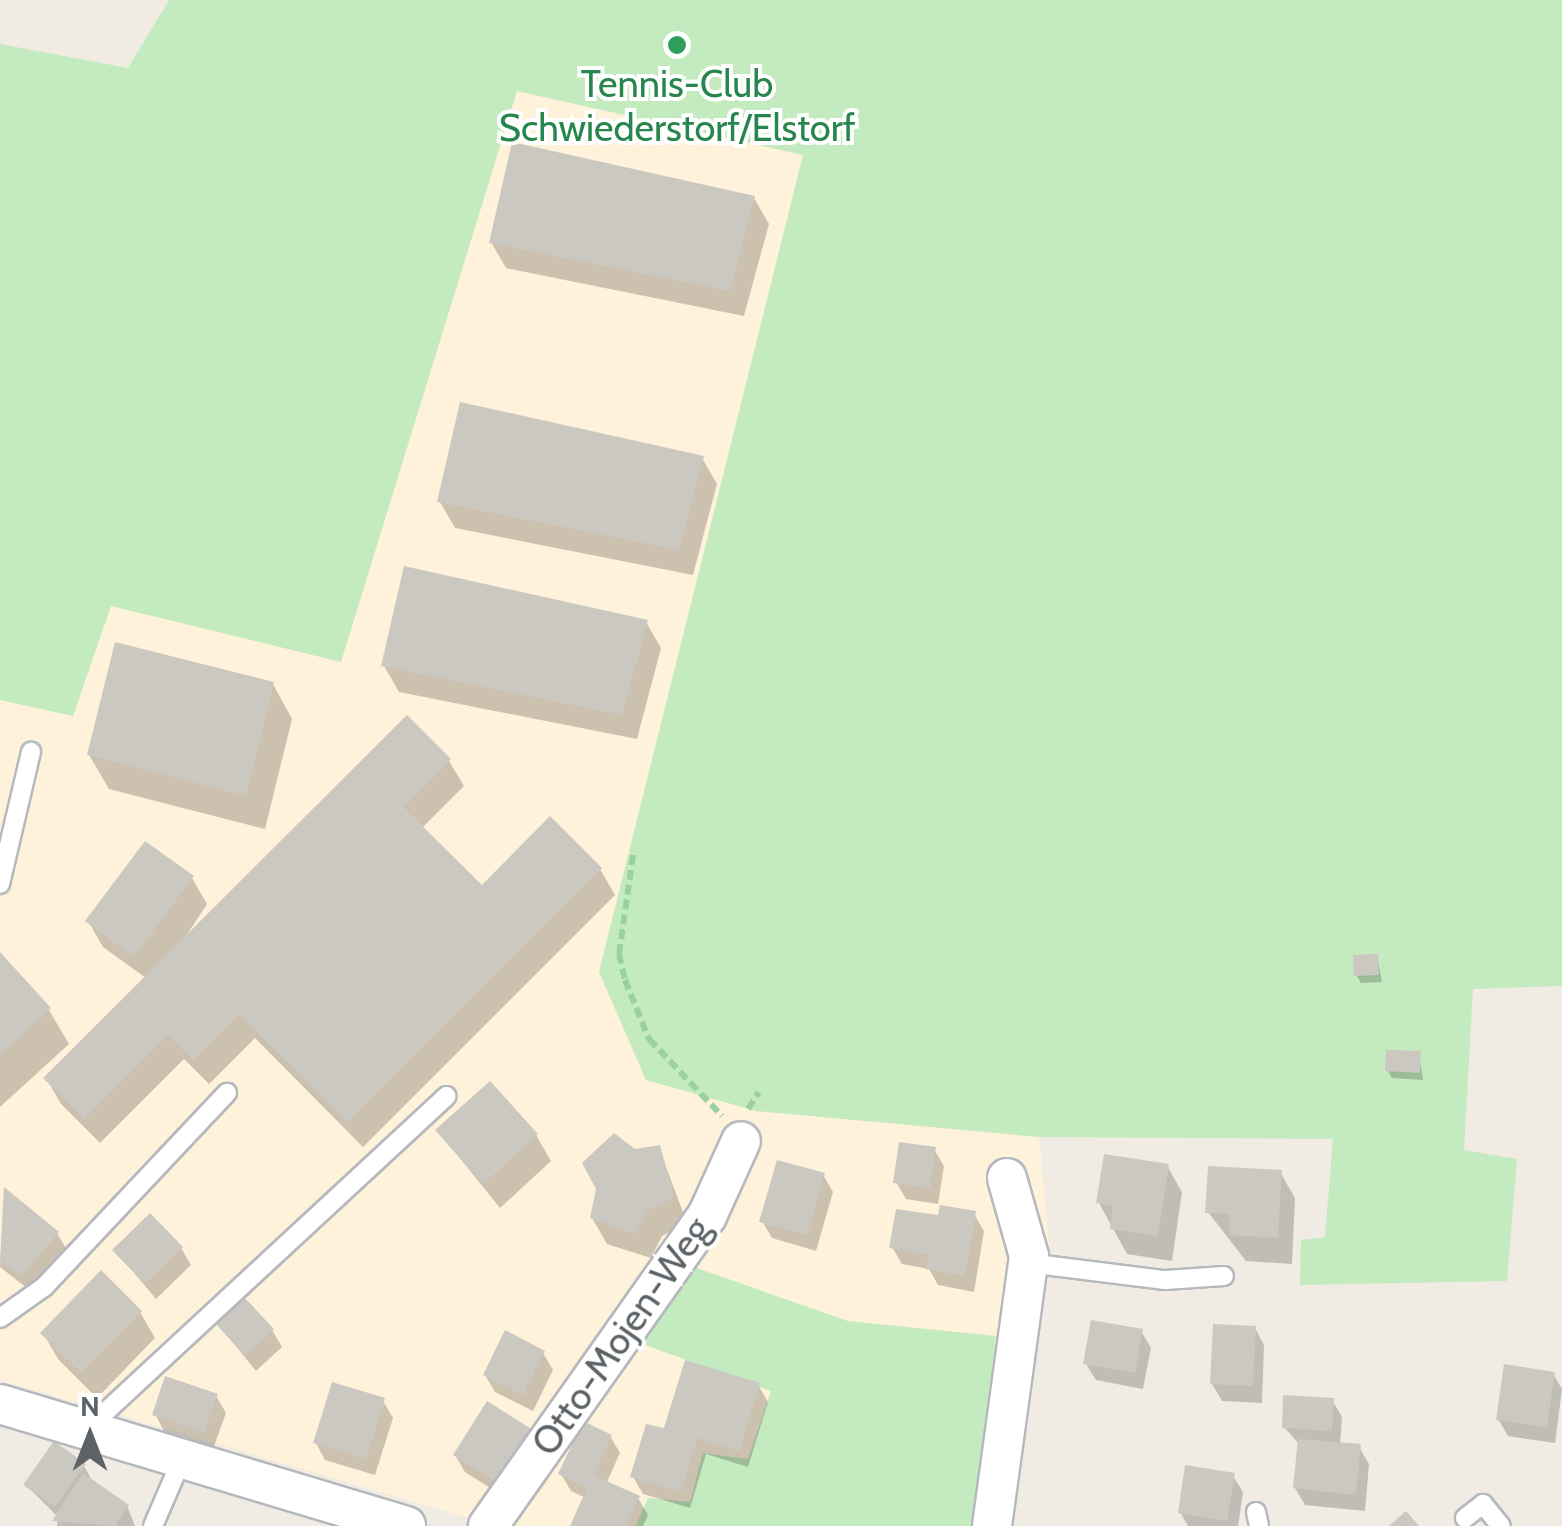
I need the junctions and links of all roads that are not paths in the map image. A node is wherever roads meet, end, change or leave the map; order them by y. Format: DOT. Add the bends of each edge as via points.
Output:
graph roads {
  1 [pos="31,752"];
  2 [pos="0,884"];
  3 [pos="227,1092"];
  4 [pos="446,1096"];
  5 [pos="741,1141"];
  6 [pos="1007,1178"];
  7 [pos="1028,1263"];
  8 [pos="1224,1276"];
  9 [pos="0,1318"];
  10 [pos="0,1404"];
  11 [pos="87,1430"];
  12 [pos="182,1458"];
  13 [pos="1465,1518"];
  14 [pos="152,1526"];
  15 [pos="406,1526"];
  16 [pos="488,1526"];
  17 [pos="992,1526"];
  18 [pos="1502,1526"];
  1 -- 2 [label="lane"];
  3 -- 9 [label="lane" via="44,1287"];
  4 -- 11 [label="lane"];
  5 -- 16 [label="street, Otto-Mojen-Weg" via="707,1216"];
  6 -- 7 [label="street"];
  7 -- 8 [label="lane" via="1165,1280"];
  7 -- 17 [label="street"];
  10 -- 11 [label="street"];
  11 -- 12 [label="street"];
  12 -- 14 [label="lane"];
  12 -- 15 [label="street"];
  13 -- 18 [label="lane" via="1483,1504"];
}
